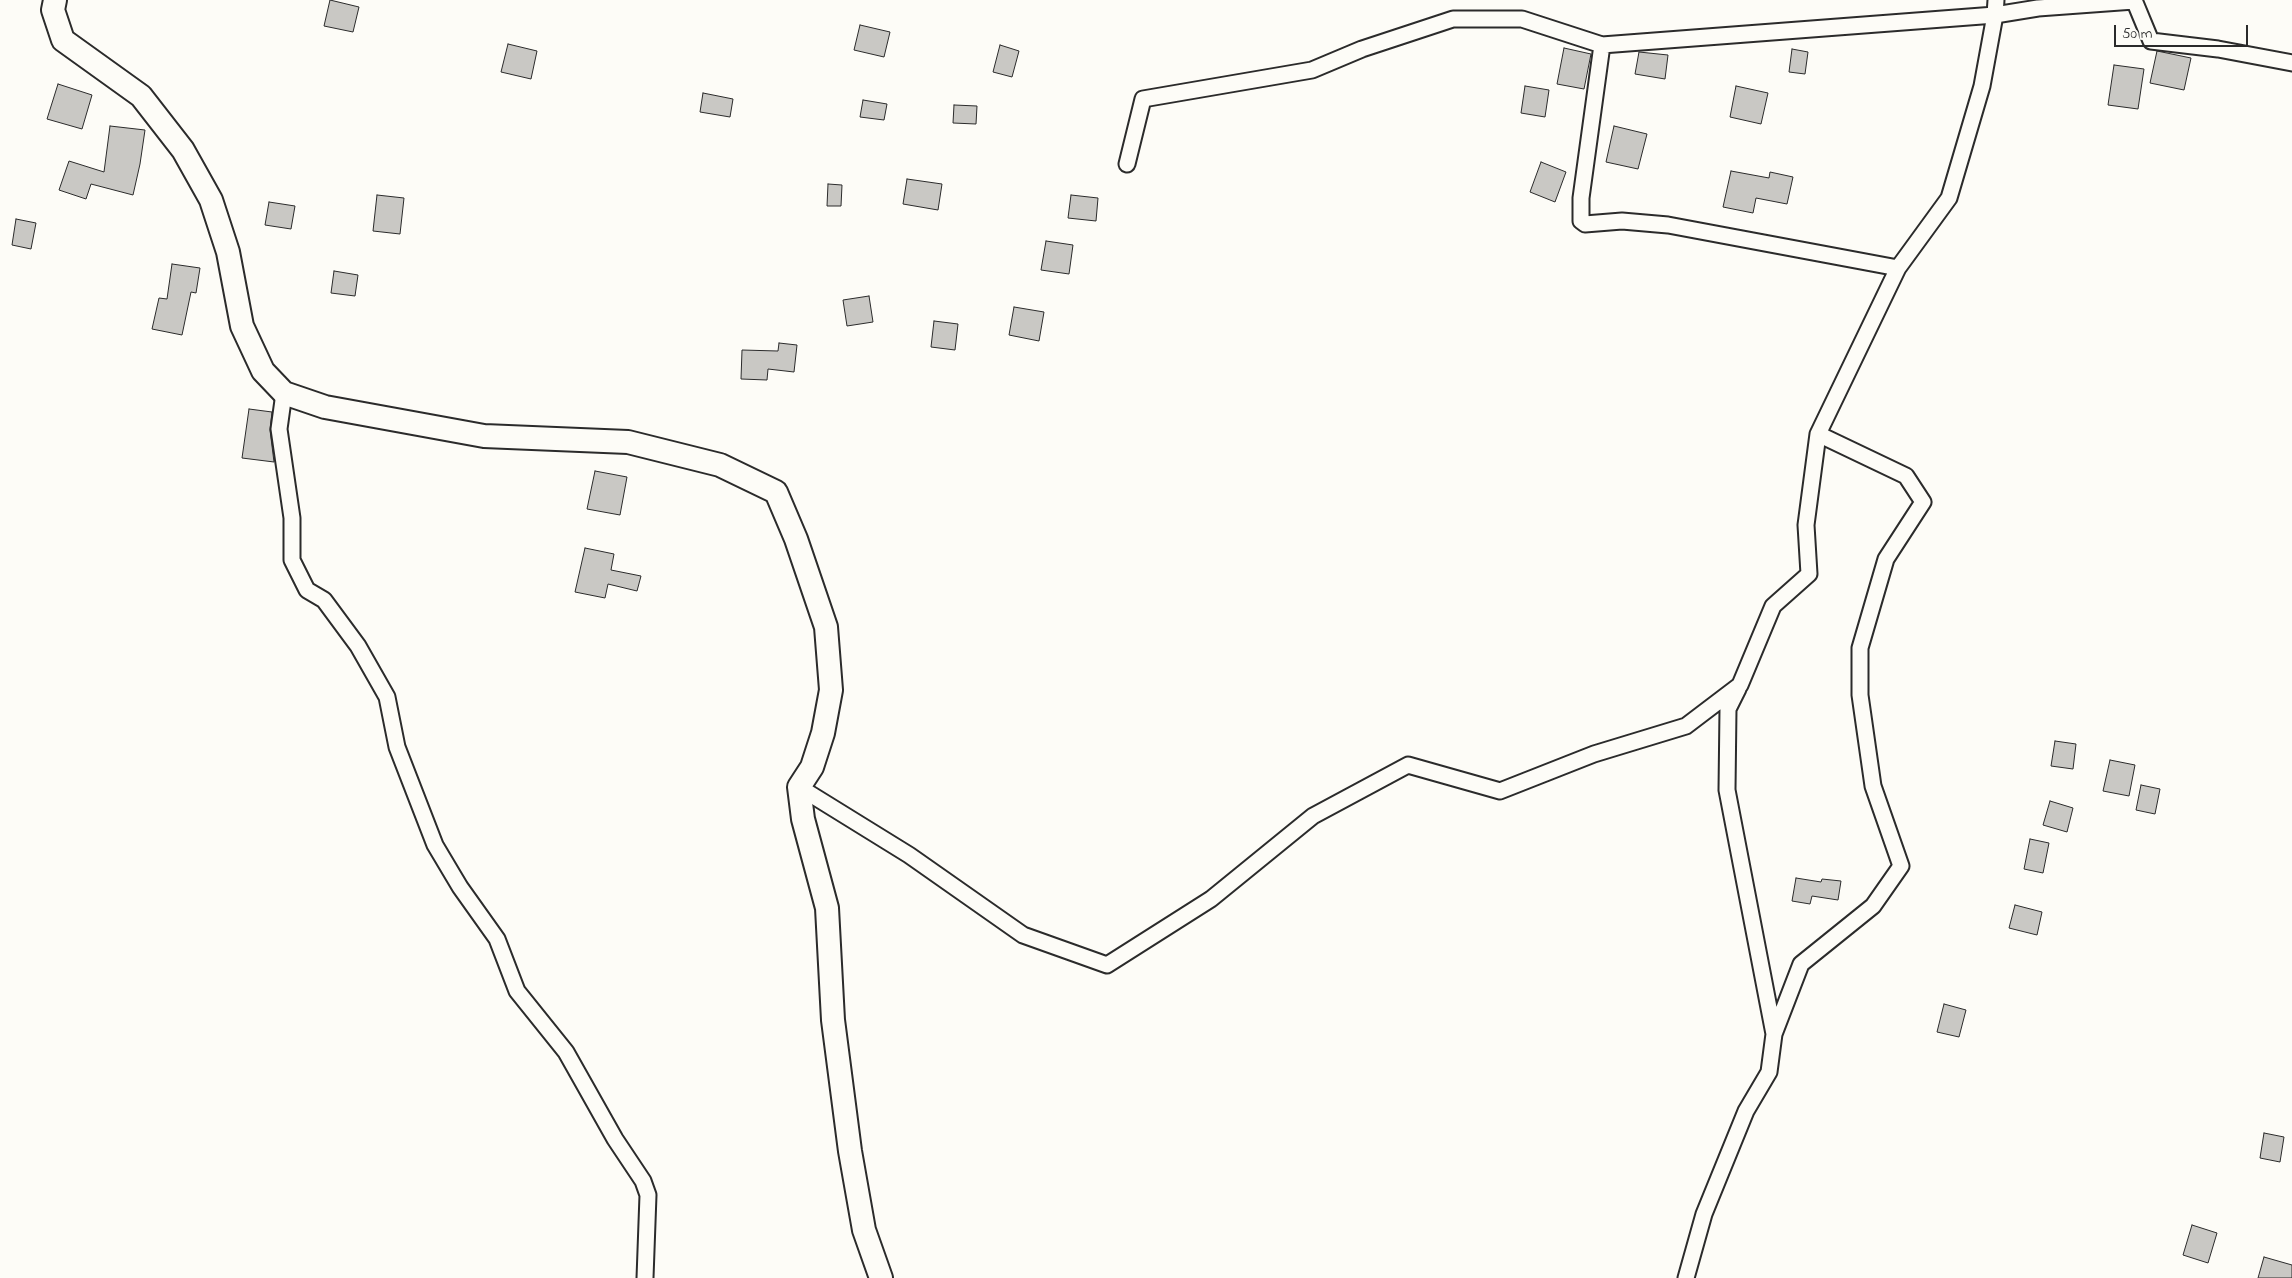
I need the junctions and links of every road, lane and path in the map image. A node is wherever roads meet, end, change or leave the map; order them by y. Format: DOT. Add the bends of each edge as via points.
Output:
graph roads {
  1 [pos="55,0"];
  2 [pos="2134,0"];
  3 [pos="1996,7"];
  4 [pos="1602,46"];
  5 [pos="2292,63"];
  6 [pos="1127,164"];
  7 [pos="1898,268"];
  8 [pos="284,393"];
  9 [pos="1818,434"];
  10 [pos="1740,685"];
  11 [pos="799,787"];
  12 [pos="1774,1034"];
  13 [pos="645,1278"];
  14 [pos="881,1278"];
  15 [pos="1686,1278"];
  1 -- 8 [label="street" via="54,10 64,40 141,96 183,150 212,200 228,252 242,326 263,370"];
  2 -- 3 [label="street" via="2038,8"];
  2 -- 5 [label="street" via="2151,40"];
  3 -- 4 [label="street"];
  3 -- 7 [label="street" via="1982,86 1948,198"];
  4 -- 6 [label="street" via="1522,19 1453,20 1362,49 1312,70 1143,99"];
  4 -- 7 [label="street" via="1581,221 1585,224 1622,221 1668,225"];
  7 -- 9 [label="street"];
  8 -- 11 [label="street" via="325,407 484,436 628,442 720,465 776,492 826,627 831,690 823,733 812,767"];
  8 -- 13 [label="street" via="279,429 292,518 292,560 306,590 324,600 358,646 387,697 397,747 435,845 497,939 517,991 566,1052 615,1139 643,1181 648,1195"];
  9 -- 10 [label="street" via="1806,525 1809,574 1773,606"];
  9 -- 12 [label="street" via="1906,476 1923,502 1886,559 1860,648 1860,695 1873,786 1901,866 1873,906 1801,964"];
  10 -- 11 [label="street" via="1686,726 1594,754 1500,791 1408,765 1313,816 1211,899 1107,965 1023,935 909,855"];
  10 -- 12 [label="street" via="1728,709 1727,790"];
  11 -- 14 [label="street" via="803,819 827,908 832,1020 850,1151 864,1230"];
  12 -- 15 [label="street" via="1769,1072 1746,1111 1704,1214"];
}
